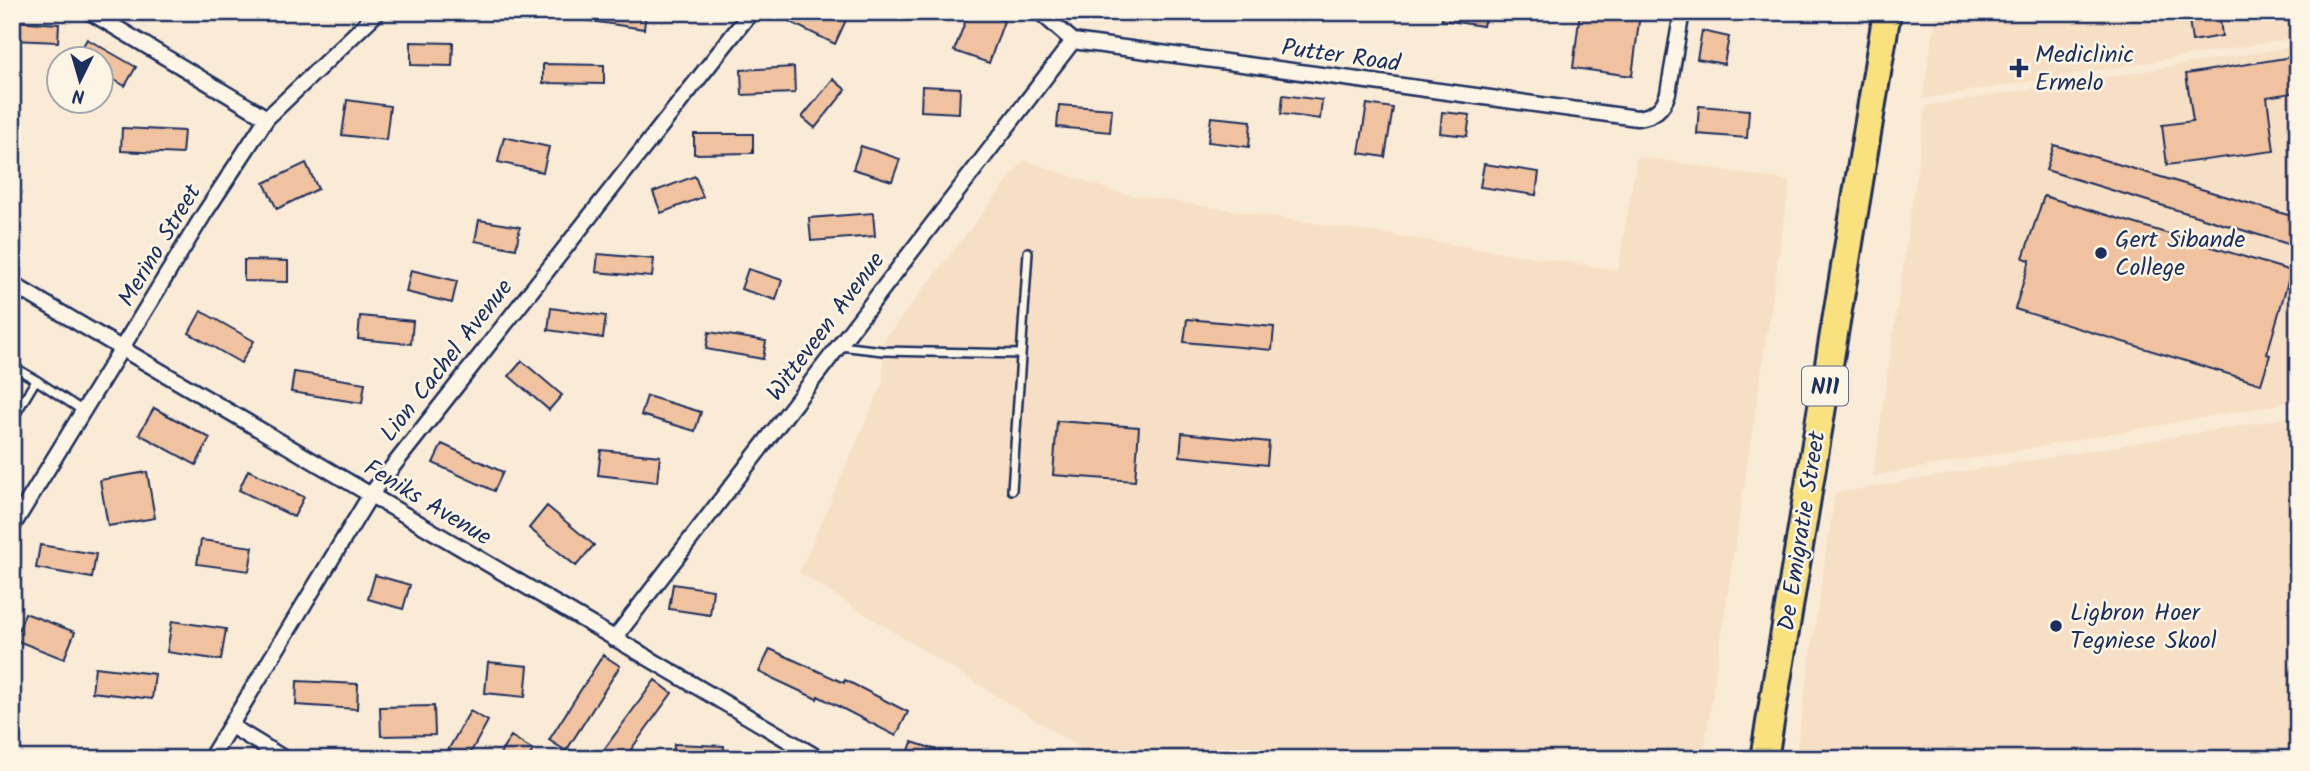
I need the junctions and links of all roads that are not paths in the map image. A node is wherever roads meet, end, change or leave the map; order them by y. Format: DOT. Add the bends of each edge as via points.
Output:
graph roads {
  1 [pos="90,12"];
  2 [pos="378,12"];
  3 [pos="751,12"];
  4 [pos="1040,12"];
  5 [pos="1682,12"];
  6 [pos="1887,12"];
  7 [pos="1073,41"];
  8 [pos="267,118"];
  9 [pos="1028,252"];
  10 [pos="12,284"];
  11 [pos="839,346"];
  12 [pos="122,349"];
  13 [pos="1021,354"];
  14 [pos="12,366"];
  15 [pos="36,380"];
  16 [pos="84,411"];
  17 [pos="12,420"];
  18 [pos="1012,489"];
  19 [pos="371,494"];
  20 [pos="14,520"];
  21 [pos="614,639"];
  22 [pos="231,726"];
  23 [pos="210,759"];
  24 [pos="285,759"];
  25 [pos="820,759"];
  26 [pos="1764,759"];
  1 -- 8 [label="street"];
  2 -- 8 [label="street, Merino Street"];
  3 -- 19 [label="street, Lion Cachel Avenue"];
  4 -- 7 [label="street"];
  5 -- 7 [label="street, Putter Road" via="1668,93 1659,110 1629,118"];
  6 -- 26 [label="highway, De Emigratie Street / N11"];
  7 -- 11 [label="street, Witteveen Avenue"];
  8 -- 12 [label="street, Merino Street"];
  9 -- 13 [label="lane"];
  10 -- 12 [label="street, Feniks Avenue"];
  11 -- 13 [label="lane"];
  11 -- 21 [label="street, Witteveen Avenue"];
  12 -- 16 [label="street, Merino Street"];
  12 -- 19 [label="street, Feniks Avenue"];
  13 -- 18 [label="lane"];
  14 -- 15 [label="lane"];
  15 -- 16 [label="lane"];
  15 -- 17 [label="lane"];
  16 -- 20 [label="street, Merino Street"];
  19 -- 21 [label="street, Feniks Avenue"];
  19 -- 22 [label="street, Lion Cachel Avenue"];
  21 -- 25 [label="street, Feniks Avenue"];
  22 -- 23 [label="street, Lion Cachel Avenue"];
  22 -- 24 [label="street"];
}
